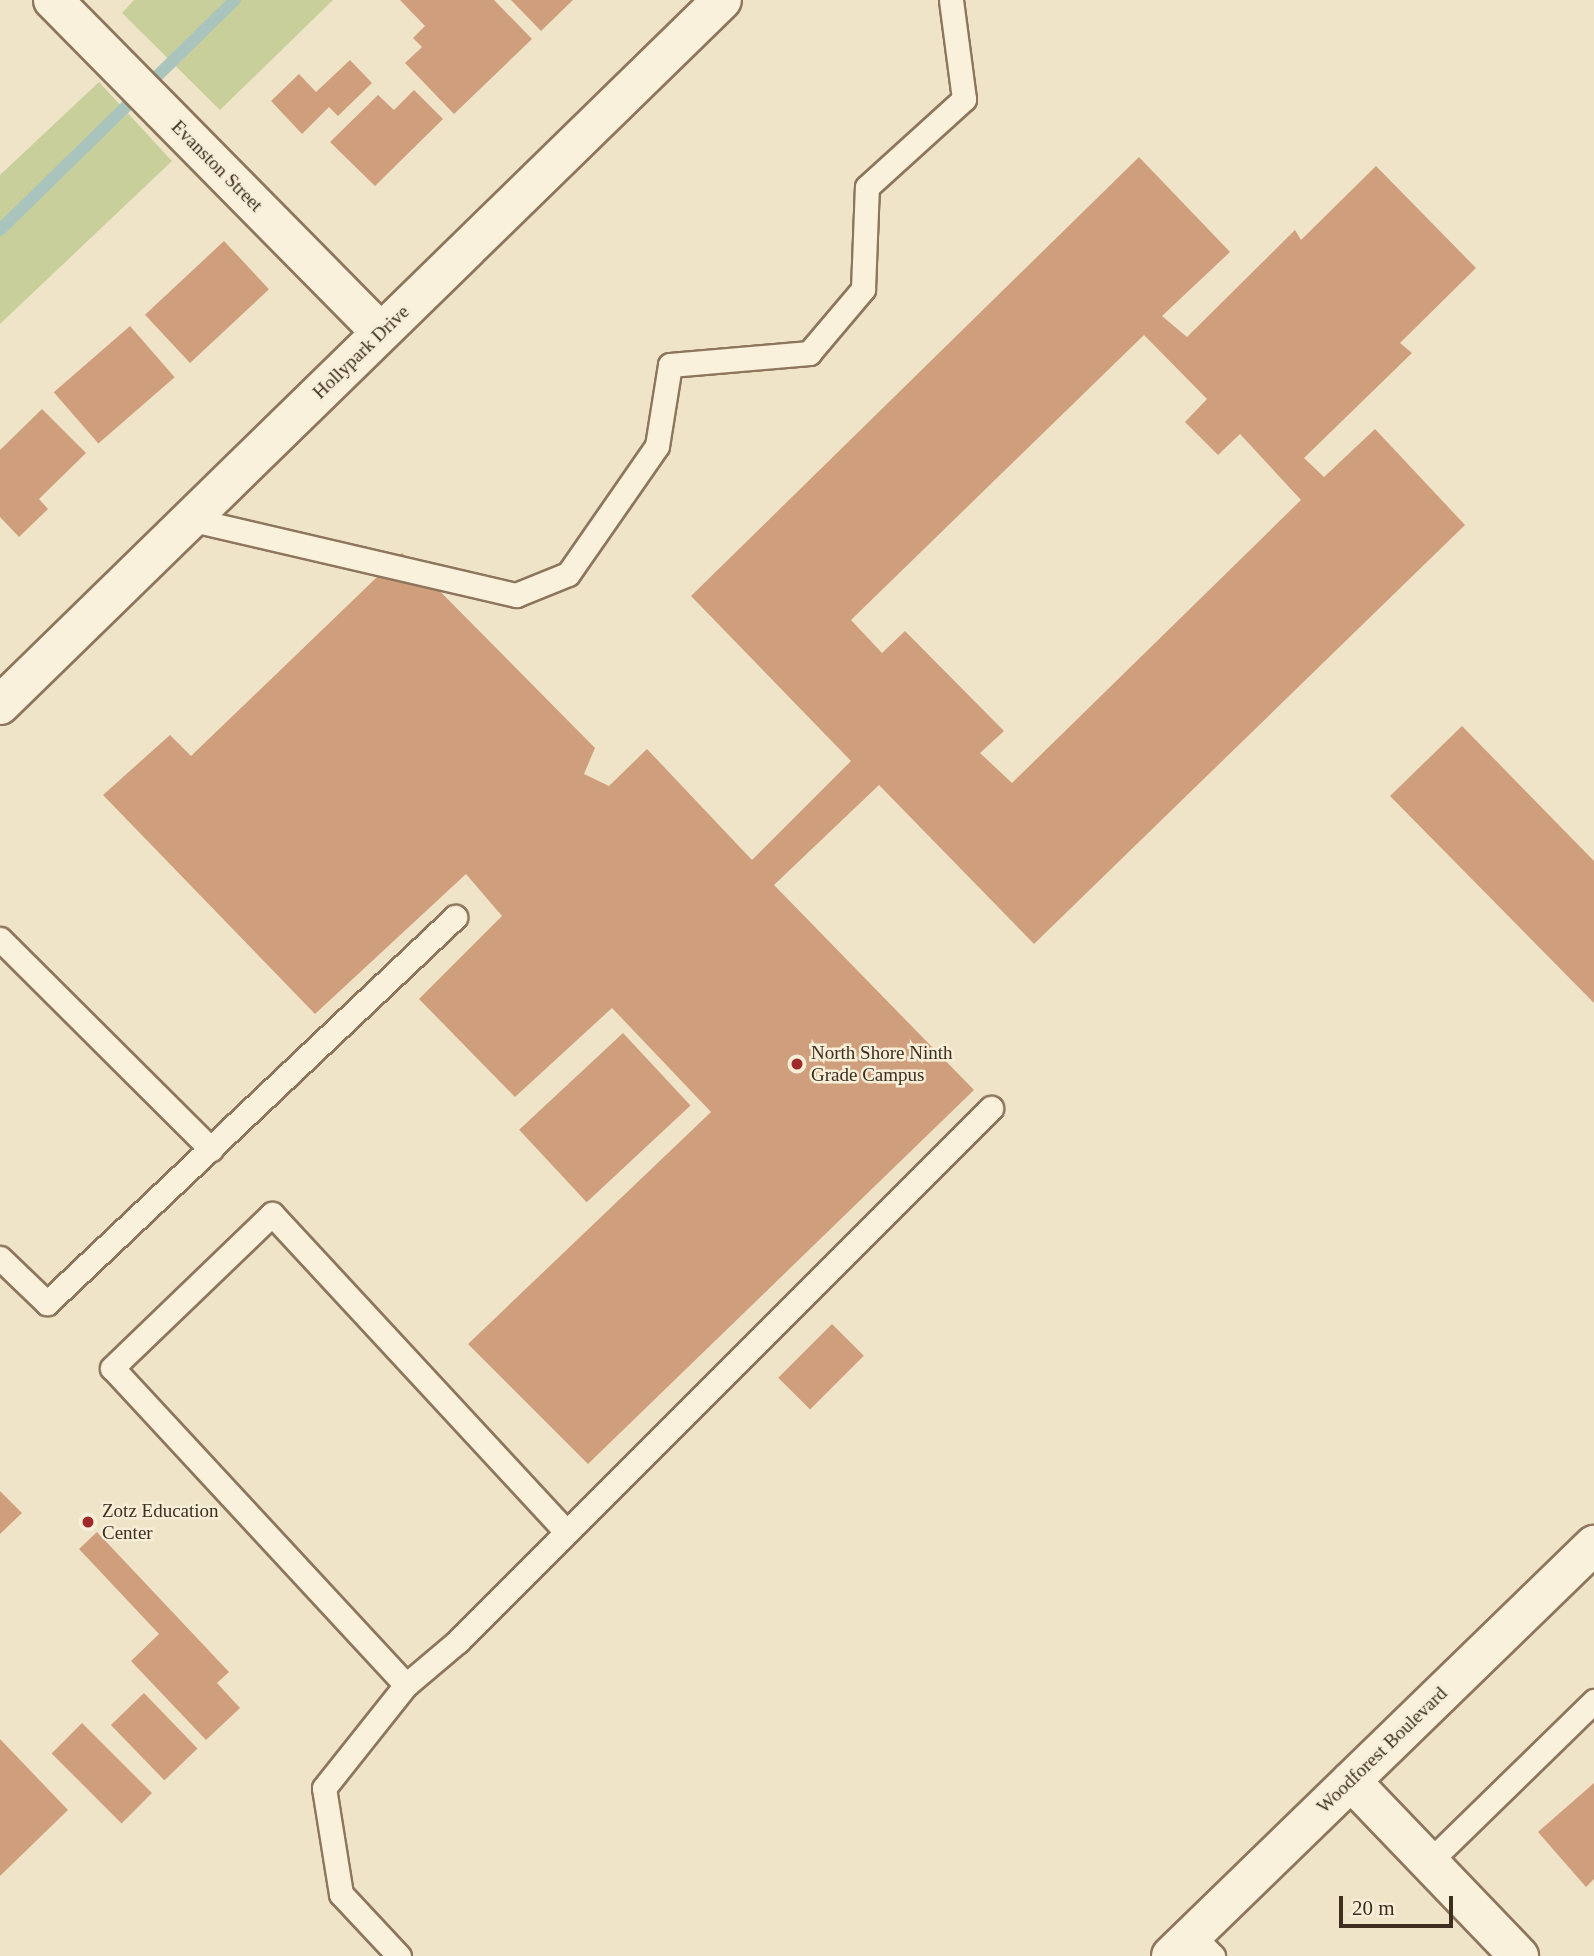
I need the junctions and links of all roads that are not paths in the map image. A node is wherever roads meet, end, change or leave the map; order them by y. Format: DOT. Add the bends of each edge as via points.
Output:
graph roads {
  1 [pos="53,0"];
  2 [pos="722,0"];
  3 [pos="951,0"];
  4 [pos="381,333"];
  5 [pos="190,519"];
  6 [pos="0,705"];
  7 [pos="455,917"];
  8 [pos="0,939"];
  9 [pos="991,1108"];
  10 [pos="211,1149"];
  11 [pos="0,1258"];
  12 [pos="566,1531"];
  13 [pos="1594,1545"];
  14 [pos="406,1685"];
  15 [pos="1594,1701"];
  16 [pos="1350,1781"];
  17 [pos="1429,1862"];
  18 [pos="1192,1949"];
  19 [pos="399,1956"];
  20 [pos="1519,1956"];
  1 -- 4 [label="street, Evanston Street"];
  2 -- 4 [label="street, Hollypark Drive"];
  3 -- 5 [label="lane" via="964,99 867,187 863,289 809,352 670,365 657,446 568,574 516,595"];
  4 -- 5 [label="street, Hollypark Drive"];
  5 -- 6 [label="street, Hollypark Drive"];
  7 -- 10 [label="lane"];
  8 -- 10 [label="lane"];
  9 -- 12 [label="lane"];
  10 -- 11 [label="lane" via="47,1303"];
  12 -- 14 [label="lane" via="458,1641"];
  12 -- 14 [label="lane" via="272,1213 113,1368"];
  13 -- 16 [label="street, Woodforest Boulevard"];
  14 -- 19 [label="lane" via="324,1788 341,1894"];
  15 -- 17 [label="lane"];
  16 -- 17 [label="street"];
  16 -- 18 [label="street, Woodforest Boulevard"];
  17 -- 20 [label="street"];
}
